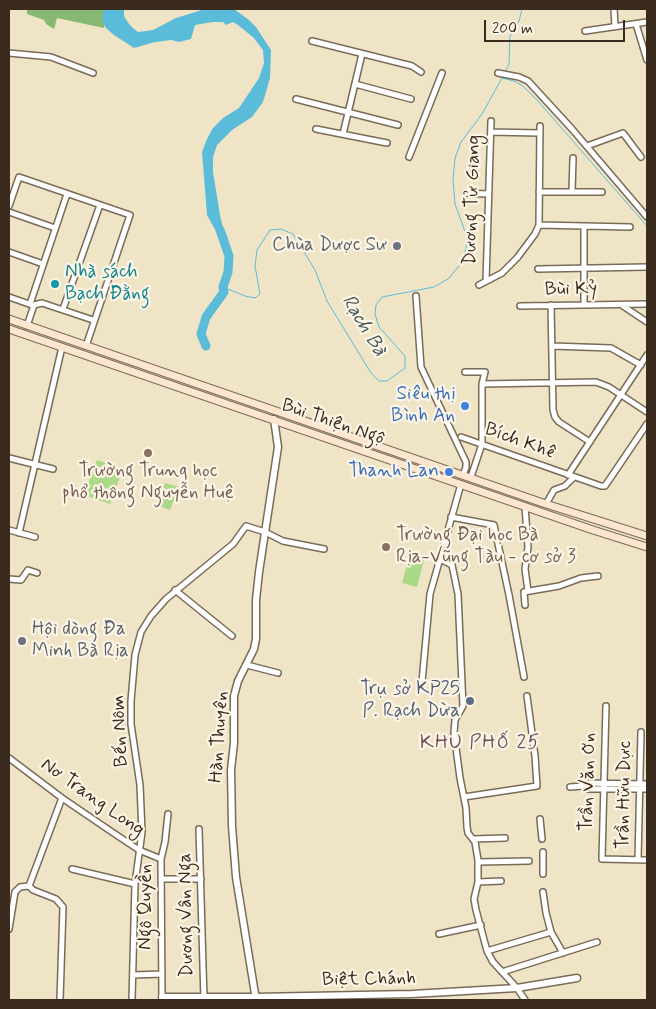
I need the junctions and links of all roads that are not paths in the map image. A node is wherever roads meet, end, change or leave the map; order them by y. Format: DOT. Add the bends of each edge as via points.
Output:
graph roads {
  1 [pos="614,9"];
  2 [pos="647,22"];
  3 [pos="636,24"];
  4 [pos="615,26"];
  5 [pos="585,31"];
  6 [pos="312,41"];
  7 [pos="9,53"];
  8 [pos="362,54"];
  9 [pos="647,60"];
  10 [pos="421,72"];
  11 [pos="93,73"];
  12 [pos="442,73"];
  13 [pos="498,73"];
  14 [pos="355,84"];
  15 [pos="411,98"];
  16 [pos="296,99"];
  17 [pos="348,111"];
  18 [pos="491,121"];
  19 [pos="398,125"];
  20 [pos="540,126"];
  21 [pos="316,129"];
  22 [pos="491,132"];
  23 [pos="539,133"];
  24 [pos="343,134"];
  25 [pos="387,143"];
  26 [pos="587,146"];
  27 [pos="409,156"];
  28 [pos="573,158"];
  29 [pos="642,158"];
  30 [pos="539,192"];
  31 [pos="572,192"];
  32 [pos="602,192"];
  33 [pos="465,193"];
  34 [pos="67,194"];
  35 [pos="488,194"];
  36 [pos="100,204"];
  37 [pos="9,206"];
  38 [pos="9,212"];
  39 [pos="647,217"];
  40 [pos="539,225"];
  41 [pos="584,227"];
  42 [pos="630,227"];
  43 [pos="56,228"];
  44 [pos="9,252"];
  45 [pos="43,264"];
  46 [pos="647,267"];
  47 [pos="538,268"];
  48 [pos="583,268"];
  49 [pos="486,281"];
  50 [pos="480,285"];
  51 [pos="416,296"];
  52 [pos="9,297"];
  53 [pos="647,304"];
  54 [pos="32,305"];
  55 [pos="551,305"];
  56 [pos="584,305"];
  57 [pos="622,305"];
  58 [pos="520,306"];
  59 [pos="63,310"];
  60 [pos="9,318"];
  61 [pos="93,320"];
  62 [pos="647,322"];
  63 [pos="27,326"];
  64 [pos="9,329"];
  65 [pos="24,334"];
  66 [pos="62,346"];
  67 [pos="86,346"];
  68 [pos="552,346"];
  69 [pos="647,355"];
  70 [pos="641,365"];
  71 [pos="465,372"];
  72 [pos="176,376"];
  73 [pos="553,382"];
  74 [pos="482,384"];
  75 [pos="173,386"];
  76 [pos="621,395"];
  77 [pos="647,412"];
  78 [pos="299,418"];
  79 [pos="274,419"];
  80 [pos="647,424"];
  81 [pos="296,427"];
  82 [pos="461,437"];
  83 [pos="590,442"];
  84 [pos="482,444"];
  85 [pos="9,458"];
  86 [pos="35,464"];
  87 [pos="53,469"];
  88 [pos="467,476"];
  89 [pos="571,476"];
  90 [pos="465,485"];
  91 [pos="546,504"];
  92 [pos="525,506"];
  93 [pos="450,517"];
  94 [pos="9,530"];
  95 [pos="265,532"];
  96 [pos="19,533"];
  97 [pos="647,536"];
  98 [pos="35,537"];
  99 [pos="647,546"];
  100 [pos="324,549"];
  101 [pos="440,559"];
  102 [pos="37,573"];
  103 [pos="598,576"];
  104 [pos="9,579"];
  105 [pos="175,590"];
  106 [pos="528,591"];
  107 [pos="526,605"];
  108 [pos="232,636"];
  109 [pos="247,665"];
  110 [pos="278,673"];
  111 [pos="524,677"];
  112 [pos="422,682"];
  113 [pos="527,696"];
  114 [pos="606,706"];
  115 [pos="641,732"];
  116 [pos="9,758"];
  117 [pos="647,784"];
  118 [pos="604,786"];
  119 [pos="640,786"];
  120 [pos="570,787"];
  121 [pos="647,789"];
  122 [pos="464,797"];
  123 [pos="62,798"];
  124 [pos="168,814"];
  125 [pos="540,819"];
  126 [pos="199,829"];
  127 [pos="505,838"];
  128 [pos="473,839"];
  129 [pos="542,839"];
  130 [pos="139,850"];
  131 [pos="543,852"];
  132 [pos="161,859"];
  133 [pos="638,860"];
  134 [pos="647,860"];
  135 [pos="529,861"];
  136 [pos="478,862"];
  137 [pos="72,869"];
  138 [pos="543,874"];
  139 [pos="161,878"];
  140 [pos="201,879"];
  141 [pos="501,881"];
  142 [pos="478,882"];
  143 [pos="135,884"];
  144 [pos="29,886"];
  145 [pos="543,892"];
  146 [pos="481,925"];
  147 [pos="9,929"];
  148 [pos="551,932"];
  149 [pos="440,934"];
  150 [pos="597,942"];
  151 [pos="487,951"];
  152 [pos="563,953"];
  153 [pos="502,972"];
  154 [pos="162,974"];
  155 [pos="133,975"];
  156 [pos="577,978"];
  157 [pos="517,988"];
  158 [pos="162,998"];
  159 [pos="203,998"];
  160 [pos="256,999"];
  161 [pos="60,1000"];
  162 [pos="132,1000"];
  163 [pos="525,1000"];
  1 -- 4 [label="street"];
  2 -- 3 [label="street"];
  3 -- 4 [label="street"];
  3 -- 9 [label="street"];
  4 -- 5 [label="street"];
  6 -- 8 [label="street"];
  7 -- 11 [label="street" via="51,57"];
  8 -- 10 [label="street" via="412,66"];
  8 -- 14 [label="street"];
  12 -- 27 [label="street"];
  13 -- 26 [label="street" via="528,81"];
  14 -- 15 [label="street"];
  14 -- 17 [label="street"];
  16 -- 17 [label="street"];
  17 -- 19 [label="street"];
  17 -- 24 [label="street"];
  18 -- 22 [label="street, Dương Tử Giang"];
  20 -- 23 [label="street"];
  21 -- 24 [label="street"];
  22 -- 23 [label="street"];
  22 -- 35 [label="street, Dương Tử Giang"];
  23 -- 30 [label="street"];
  24 -- 25 [label="street"];
  26 -- 29 [label="street" via="623,133"];
  26 -- 39 [label="street"];
  28 -- 31 [label="street"];
  30 -- 31 [label="street"];
  30 -- 40 [label="street"];
  31 -- 32 [label="street"];
  33 -- 35 [label="street"];
  34 -- 36 [label="street"];
  34 -- 37 [label="street" via="19,177"];
  34 -- 43 [label="street"];
  35 -- 49 [label="street, Dương Tử Giang"];
  36 -- 59 [label="street"];
  36 -- 61 [label="street" via="130,215"];
  38 -- 43 [label="street"];
  40 -- 41 [label="street"];
  40 -- 49 [label="street" via="517,258 502,273"];
  41 -- 42 [label="street"];
  41 -- 48 [label="street"];
  43 -- 45 [label="street"];
  44 -- 45 [label="street"];
  45 -- 54 [label="street"];
  46 -- 48 [label="street"];
  47 -- 48 [label="street"];
  48 -- 56 [label="street"];
  49 -- 50 [label="street"];
  51 -- 88 [label="street" via="421,367 466,462"];
  52 -- 54 [label="street"];
  53 -- 57 [label="street, Bùi Kỷ"];
  54 -- 59 [label="street" via="42,303"];
  54 -- 63 [label="street"];
  55 -- 56 [label="street, Bùi Kỷ"];
  55 -- 58 [label="street, Bùi Kỷ"];
  55 -- 68 [label="street"];
  56 -- 57 [label="street, Bùi Kỷ"];
  57 -- 62 [label="street, Bùi Kỷ"];
  59 -- 61 [label="street"];
  60 -- 63 [label="main road, Bùi Thiện Ngộ"];
  61 -- 67 [label="street"];
  63 -- 65 [label="main road"];
  63 -- 67 [label="main road, Bùi Thiện Ngộ"];
  64 -- 65 [label="main road, Bùi Thiện Ngộ"];
  65 -- 66 [label="main road, Bùi Thiện Ngộ"];
  66 -- 75 [label="main road, Bùi Thiện Ngộ"];
  66 -- 86 [label="street"];
  67 -- 72 [label="main road, Bùi Thiện Ngộ"];
  68 -- 70 [label="street" via="611,348"];
  68 -- 73 [label="street"];
  69 -- 70 [label="street"];
  70 -- 76 [label="street"];
  71 -- 74 [label="street" via="485,372"];
  72 -- 75 [label="main road"];
  72 -- 78 [label="main road, Bùi Thiện Ngộ"];
  73 -- 74 [label="street"];
  73 -- 76 [label="street" via="602,383"];
  73 -- 83 [label="street" via="555,417"];
  74 -- 84 [label="street"];
  75 -- 79 [label="main road, Bùi Thiện Ngộ"];
  76 -- 77 [label="street"];
  76 -- 83 [label="street"];
  78 -- 81 [label="main road"];
  78 -- 88 [label="main road, Bùi Thiện Ngộ"];
  79 -- 81 [label="main road, Bùi Thiện Ngộ"];
  79 -- 95 [label="street, Hàn Thuyên" via="278,447"];
  80 -- 89 [label="street, Bích Khê" via="605,486"];
  81 -- 90 [label="main road, Bùi Thiện Ngộ"];
  82 -- 84 [label="street, Bích Khê"];
  83 -- 89 [label="street"];
  84 -- 88 [label="street"];
  84 -- 89 [label="street, Bích Khê"];
  85 -- 86 [label="street"];
  86 -- 87 [label="street"];
  86 -- 96 [label="street"];
  88 -- 90 [label="main road"];
  88 -- 91 [label="main road, Bùi Thiện Ngộ"];
  89 -- 91 [label="street" via="565,486 554,490"];
  90 -- 92 [label="main road, Bùi Thiện Ngộ"];
  90 -- 93 [label="street"];
  91 -- 97 [label="main road, Bùi Thiện Ngộ"];
  92 -- 99 [label="main road, Bùi Thiện Ngộ"];
  92 -- 106 [label="street"];
  93 -- 101 [label="street"];
  93 -- 111 [label="street" via="494,525"];
  94 -- 96 [label="street"];
  95 -- 100 [label="street" via="283,541"];
  95 -- 105 [label="street, Bến Nôm" via="246,526 233,544"];
  95 -- 109 [label="street, Hàn Thuyên" via="256,600 256,639"];
  96 -- 98 [label="street"];
  101 -- 112 [label="street" via="428,602"];
  101 -- 122 [label="street" via="452,565 458,594 463,706 455,720 454,733"];
  102 -- 104 [label="street" via="28,570 21,580"];
  103 -- 106 [label="street"];
  105 -- 108 [label="street"];
  105 -- 130 [label="street, Bến Nôm" via="146,623 135,656 131,724 141,800"];
  106 -- 107 [label="street" via="524,592"];
  109 -- 110 [label="street"];
  109 -- 160 [label="street, Hàn Thuyên" via="234,696 231,788 236,877"];
  113 -- 122 [label="street" via="537,786"];
  114 -- 118 [label="street, Trần Văn Ơn"];
  115 -- 119 [label="street, Trần Hữu Dực"];
  116 -- 123 [label="street, Nơ Trang Long"];
  117 -- 119 [label="street"];
  118 -- 119 [label="street"];
  118 -- 120 [label="street" via="587,783"];
  118 -- 133 [label="street, Trần Văn Ơn" via="602,859"];
  119 -- 121 [label="street"];
  119 -- 133 [label="street, Trần Hữu Dực"];
  122 -- 128 [label="street" via="468,833"];
  123 -- 130 [label="street, Nơ Trang Long"];
  123 -- 144 [label="street"];
  124 -- 132 [label="street, Ngô Quyền"];
  125 -- 129 [label="street"];
  126 -- 140 [label="street, Dương Vân Nga"];
  127 -- 128 [label="street"];
  128 -- 136 [label="street"];
  130 -- 132 [label="street, Nơ Trang Long"];
  130 -- 143 [label="street, Bến Nôm"];
  131 -- 138 [label="street"];
  132 -- 139 [label="street, Ngô Quyền"];
  133 -- 134 [label="street"];
  135 -- 136 [label="street"];
  136 -- 142 [label="street"];
  137 -- 143 [label="street"];
  139 -- 140 [label="street"];
  139 -- 154 [label="street, Ngô Quyền"];
  140 -- 159 [label="street, Dương Vân Nga"];
  141 -- 142 [label="street"];
  142 -- 146 [label="street" via="474,899"];
  143 -- 155 [label="street, Bến Nôm"];
  144 -- 147 [label="street" via="20,887 15,892"];
  144 -- 161 [label="street" via="63,907"];
  145 -- 148 [label="street"];
  146 -- 149 [label="street"];
  146 -- 151 [label="street"];
  148 -- 151 [label="street"];
  148 -- 152 [label="street"];
  150 -- 152 [label="street"];
  151 -- 153 [label="street"];
  152 -- 153 [label="street"];
  153 -- 157 [label="street"];
  154 -- 155 [label="street"];
  154 -- 158 [label="street, Ngô Quyền"];
  155 -- 162 [label="street, Bến Nôm"];
  156 -- 157 [label="street, Biệt Chánh"];
  157 -- 160 [label="street, Biệt Chánh"];
  157 -- 163 [label="street"];
  158 -- 159 [label="street, Biệt Chánh"];
  159 -- 160 [label="street, Biệt Chánh"];
}
